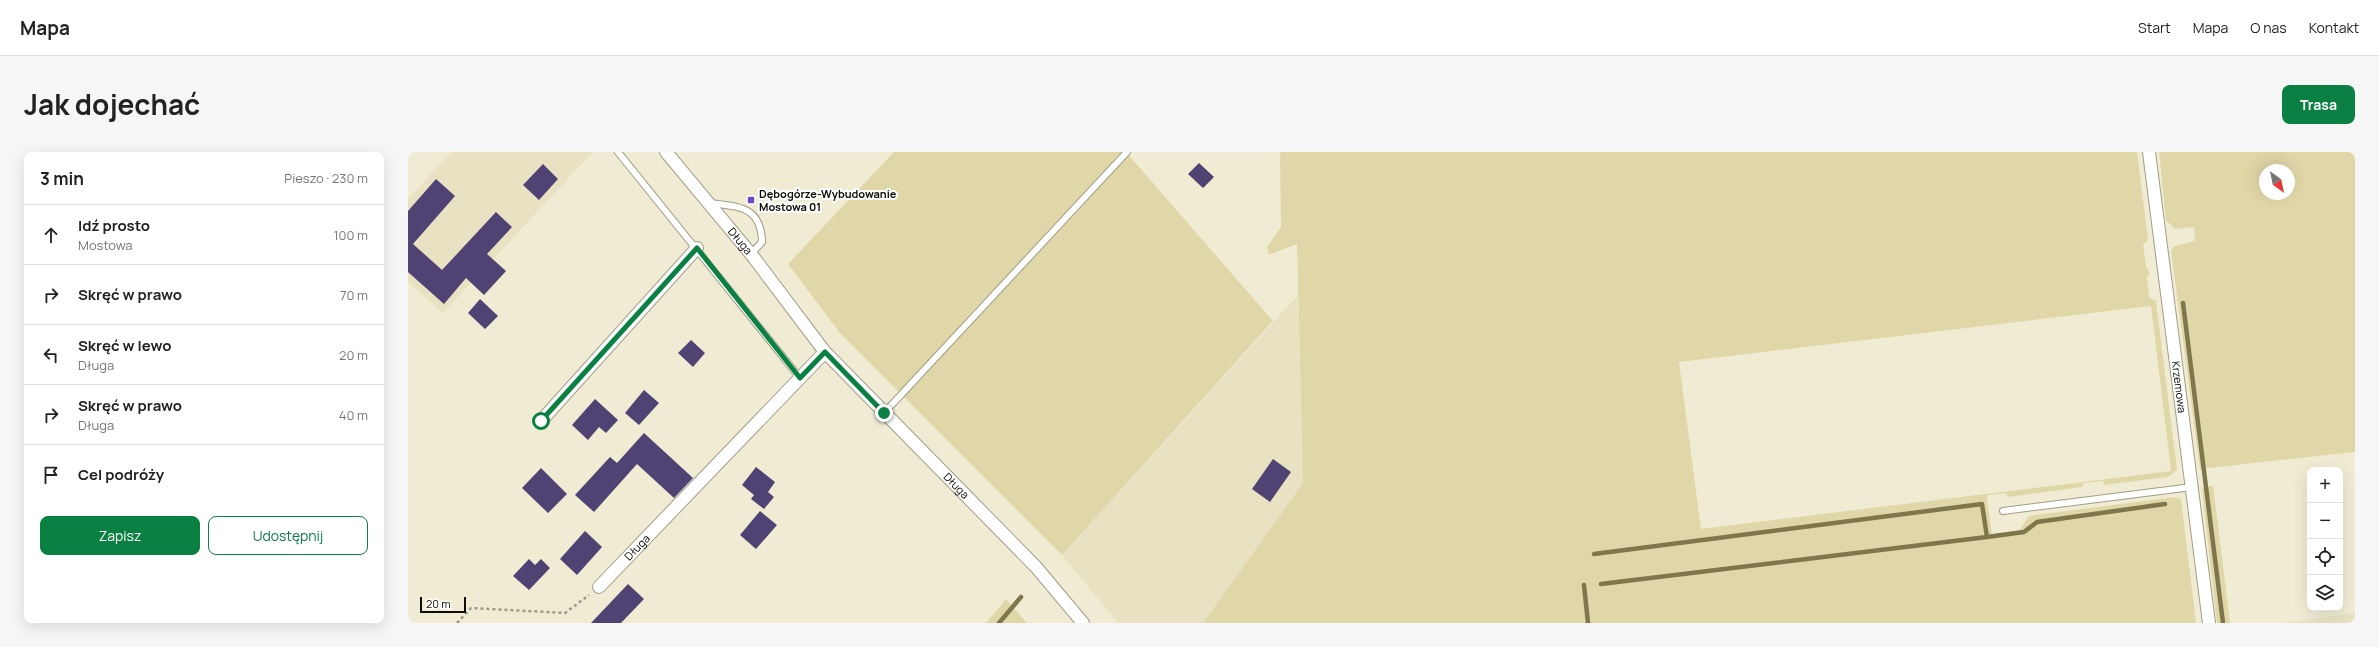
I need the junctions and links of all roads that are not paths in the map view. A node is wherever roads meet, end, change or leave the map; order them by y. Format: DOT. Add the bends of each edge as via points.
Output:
graph roads {
  1 [pos="618,152"];
  2 [pos="666,152"];
  3 [pos="1127,152"];
  4 [pos="2149,152"];
  5 [pos="707,203"];
  6 [pos="697,248"];
  7 [pos="751,254"];
  8 [pos="825,352"];
  9 [pos="800,378"];
  10 [pos="884,413"];
  11 [pos="541,421"];
  12 [pos="2192,487"];
  13 [pos="2002,511"];
  14 [pos="599,587"];
  15 [pos="1083,623"];
  16 [pos="2209,623"];
  1 -- 6 [label="lane"];
  2 -- 5 [label="street, Długa"];
  3 -- 10 [label="lane"];
  4 -- 12 [label="street, Krzemowa"];
  5 -- 7 [label="street, Długa"];
  5 -- 7 [label="lane" via="746,209 758,219 762,229 762,242"];
  6 -- 9 [label="lane"];
  6 -- 11 [label="street"];
  7 -- 8 [label="street, Długa"];
  8 -- 9 [label="street, Długa"];
  8 -- 10 [label="street, Długa"];
  9 -- 14 [label="street, Długa"];
  10 -- 15 [label="street, Długa" via="1036,567"];
  12 -- 13 [label="lane"];
  12 -- 16 [label="street, Krzemowa"];
}
